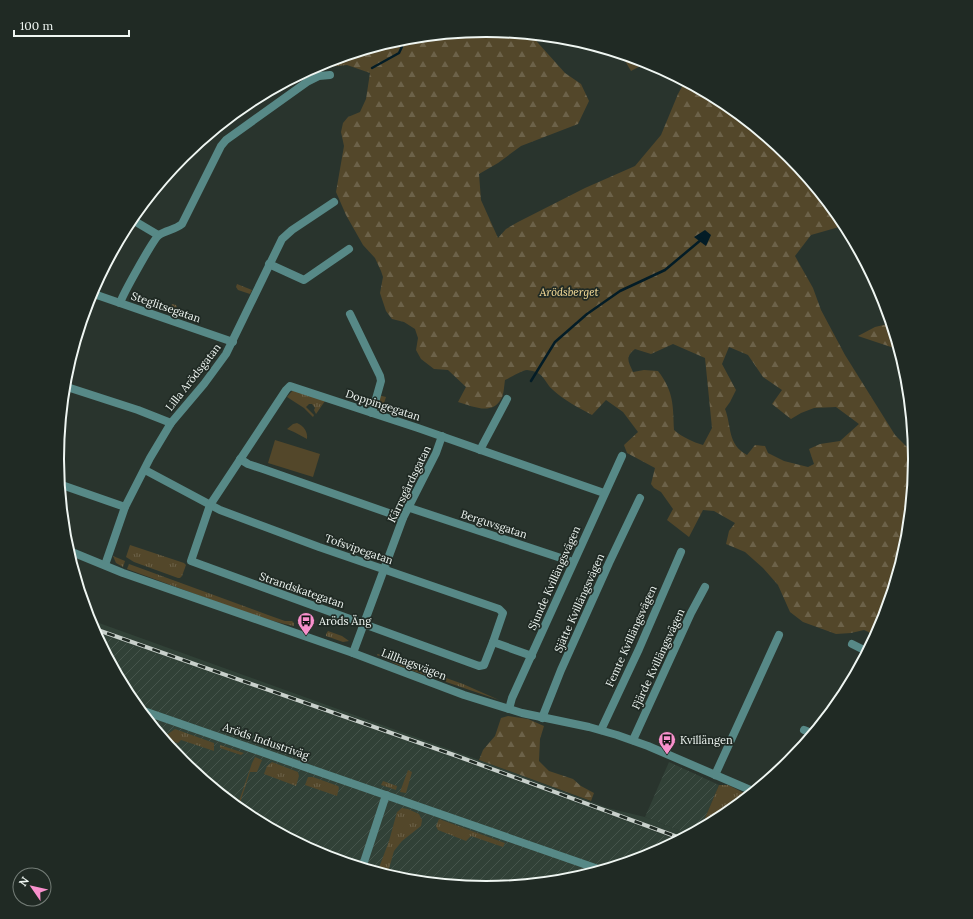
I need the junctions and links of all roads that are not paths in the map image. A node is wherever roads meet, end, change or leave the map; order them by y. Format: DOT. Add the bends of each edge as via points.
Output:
graph roads {
  1 [pos="330,75"];
  2 [pos="334,202"];
  3 [pos="137,222"];
  4 [pos="158,235"];
  5 [pos="349,249"];
  6 [pos="269,264"];
  7 [pos="97,295"];
  8 [pos="120,303"];
  9 [pos="350,314"];
  10 [pos="233,342"];
  11 [pos="70,388"];
  12 [pos="507,399"];
  13 [pos="372,413"];
  14 [pos="171,423"];
  15 [pos="442,436"];
  16 [pos="480,450"];
  17 [pos="622,456"];
  18 [pos="240,459"];
  19 [pos="145,470"];
  20 [pos="65,486"];
  21 [pos="604,493"];
  22 [pos="640,498"];
  23 [pos="210,505"];
  24 [pos="126,507"];
  25 [pos="407,507"];
  26 [pos="403,518"];
  27 [pos="681,552"];
  28 [pos="74,553"];
  29 [pos="573,562"];
  30 [pos="105,565"];
  31 [pos="384,570"];
  32 [pos="705,587"];
  33 [pos="365,624"];
  34 [pos="779,635"];
  35 [pos="493,642"];
  36 [pos="852,644"];
  37 [pos="863,650"];
  38 [pos="353,653"];
  39 [pos="532,656"];
  40 [pos="509,709"];
  41 [pos="148,712"];
  42 [pos="542,718"];
  43 [pos="601,730"];
  44 [pos="804,730"];
  45 [pos="809,732"];
  46 [pos="633,740"];
  47 [pos="715,775"];
  48 [pos="750,790"];
  49 [pos="386,795"];
  50 [pos="363,864"];
  51 [pos="596,868"];
  1 -- 4 [label="street" via="319,76 307,82 226,140 182,224"];
  2 -- 6 [label="street, Lilla Arödsgatan" via="288,233"];
  3 -- 4 [label="street"];
  4 -- 8 [label="street"];
  5 -- 6 [label="street" via="304,280"];
  6 -- 10 [label="street, Lilla Arödsgatan"];
  7 -- 8 [label="street, Steglitsegatan"];
  8 -- 10 [label="street, Steglitsegatan"];
  9 -- 13 [label="street" via="381,381"];
  10 -- 14 [label="street, Lilla Arödsgatan" via="204,384"];
  11 -- 14 [label="street"];
  12 -- 16 [label="street"];
  13 -- 15 [label="street, Doppingegatan"];
  13 -- 18 [label="street, Doppingegatan" via="290,386"];
  14 -- 19 [label="street, Lilla Arödsgatan"];
  15 -- 16 [label="street, Doppingegatan"];
  15 -- 25 [label="street, Kärrsgårdsgatan" via="436,453"];
  16 -- 21 [label="street, Doppingegatan"];
  17 -- 21 [label="street, Sjunde Kvillängsvägen"];
  18 -- 23 [label="street, Doppingegatan"];
  18 -- 26 [label="street"];
  19 -- 23 [label="street, Tofsvipegatan"];
  19 -- 24 [label="street, Lilla Arödsgatan"];
  20 -- 24 [label="street"];
  21 -- 29 [label="street, Sjunde Kvillängsvägen"];
  22 -- 42 [label="street, Sjätte Kvillängsvägen"];
  23 -- 31 [label="street, Tofsvipegatan"];
  23 -- 33 [label="street, Strandskategatan" via="191,561"];
  24 -- 30 [label="street, Lilla Arödsgatan"];
  25 -- 26 [label="street, Kärrsgårdsgatan"];
  25 -- 29 [label="street, Berguvsgatan"];
  26 -- 31 [label="street, Kärrsgårdsgatan"];
  27 -- 43 [label="street, Femte Kvillängsvägen"];
  28 -- 30 [label="street, Lillhagsvägen"];
  29 -- 39 [label="street, Sjunde Kvillängsvägen"];
  30 -- 38 [label="street, Lillhagsvägen"];
  31 -- 33 [label="street, Kärrsgårdsgatan"];
  31 -- 35 [label="street, Tofsvipegatan" via="501,610 503,612"];
  32 -- 46 [label="street, Fjärde Kvillängsvägen"];
  33 -- 35 [label="street, Strandskategatan" via="479,666 484,665"];
  33 -- 38 [label="street, Kärrsgårdsgatan"];
  34 -- 47 [label="street"];
  35 -- 39 [label="street"];
  36 -- 37 [label="street"];
  38 -- 40 [label="street, Lillhagsvägen" via="464,695"];
  39 -- 40 [label="street, Sjunde Kvillängsvägen"];
  40 -- 42 [label="street, Lillhagsvägen"];
  41 -- 49 [label="street, Aröds Industriväg"];
  42 -- 43 [label="street, Lillhagsvägen"];
  43 -- 46 [label="street, Lillhagsvägen"];
  44 -- 45 [label="street"];
  46 -- 47 [label="street, Lillhagsvägen"];
  47 -- 48 [label="street, Lillhagsvägen"];
  49 -- 50 [label="street"];
  49 -- 51 [label="street, Aröds Industriväg"];
}
